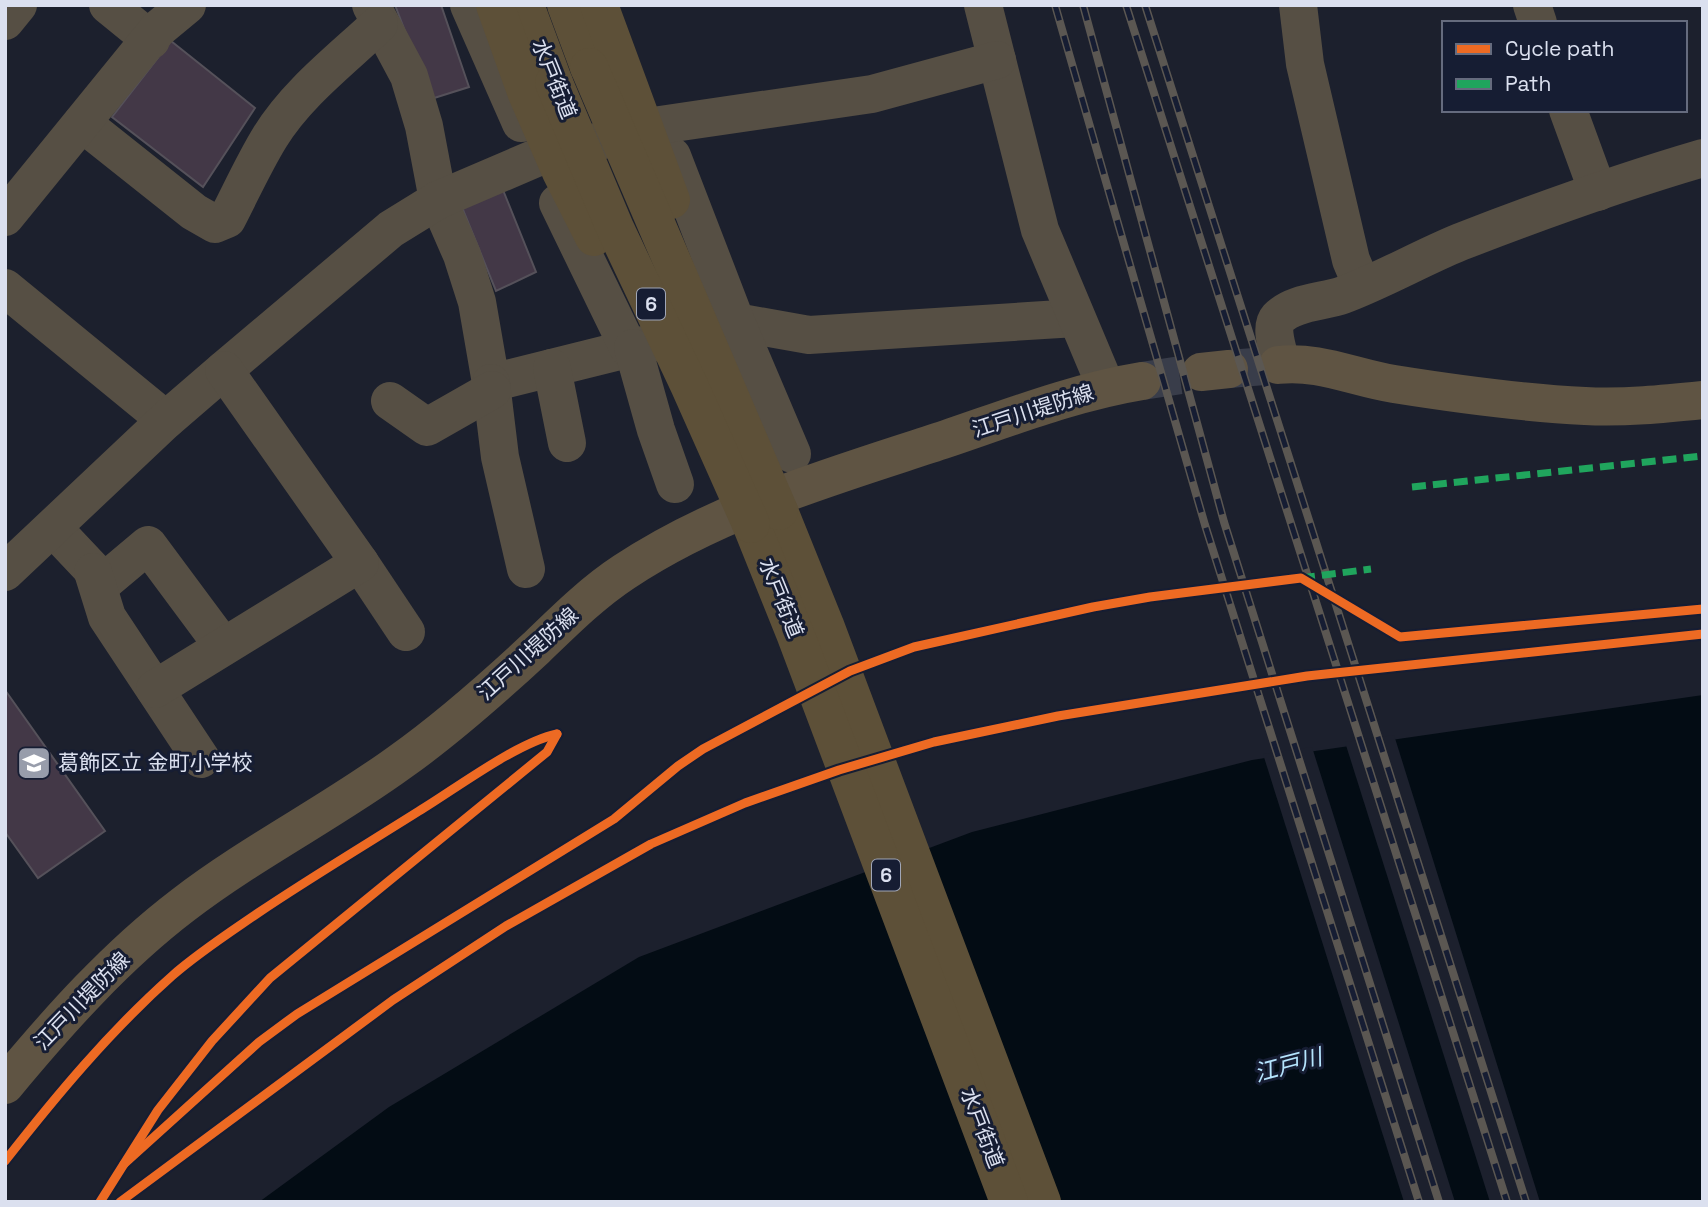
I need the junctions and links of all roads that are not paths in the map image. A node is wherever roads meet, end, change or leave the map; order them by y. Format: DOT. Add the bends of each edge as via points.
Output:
graph roads {
  1 [pos="18,5"];
  2 [pos="108,5"];
  3 [pos="187,5"];
  4 [pos="469,5"];
  5 [pos="495,5"];
  6 [pos="526,5"];
  7 [pos="566,5"];
  8 [pos="599,5"];
  9 [pos="618,5"];
  10 [pos="983,5"];
  11 [pos="1298,5"];
  12 [pos="375,15"];
  13 [pos="5,21"];
  14 [pos="151,40"];
  15 [pos="997,60"];
  16 [pos="1569,112"];
  17 [pos="82,123"];
  18 [pos="660,125"];
  19 [pos="536,158"];
  20 [pos="1703,158"];
  21 [pos="1598,192"];
  22 [pos="438,200"];
  23 [pos="5,217"];
  24 [pos="1362,286"];
  25 [pos="5,288"];
  26 [pos="688,297"];
  27 [pos="1076,317"];
  28 [pos="736,322"];
  29 [pos="631,349"];
  30 [pos="1280,364"];
  31 [pos="552,368"];
  32 [pos="224,370"];
  33 [pos="1124,384"];
  34 [pos="690,385"];
  35 [pos="491,386"];
  36 [pos="1703,400"];
  37 [pos="390,401"];
  38 [pos="166,420"];
  39 [pos="567,443"];
  40 [pos="792,454"];
  41 [pos="675,484"];
  42 [pos="765,517"];
  43 [pos="54,529"];
  44 [pos="360,563"];
  45 [pos="526,569"];
  46 [pos="5,572"];
  47 [pos="93,572"];
  48 [pos="811,630"];
  49 [pos="406,632"];
  50 [pos="223,646"];
  51 [pos="155,690"];
  52 [pos="201,759"];
  53 [pos="5,1085"];
  54 [pos="1009,1202"];
  55 [pos="1042,1202"];
  1 -- 13 [label="street"];
  2 -- 14 [label="street"];
  3 -- 14 [label="street"];
  4 -- 19 [label="street"];
  5 -- 34 [label="highway, bridge" via="561,172 625,297"];
  6 -- 34 [label="highway, 水戸街道 / 6, bridge" via="615,228"];
  7 -- 26 [label="highway, 水戸街道 / 6, bridge"];
  8 -- 26 [label="highway, bridge" via="670,198"];
  9 -- 18 [label="street"];
  10 -- 15 [label="street"];
  11 -- 24 [label="street" via="1306,64 1351,260"];
  12 -- 17 [label="street" via="293,107 271,136 227,219 215,224"];
  12 -- 22 [label="street" via="408,76 424,126"];
  14 -- 17 [label="street"];
  15 -- 18 [label="street" via="872,94"];
  15 -- 27 [label="street" via="1041,230"];
  16 -- 21 [label="street"];
  17 -- 23 [label="street"];
  18 -- 19 [label="street"];
  18 -- 28 [label="street"];
  19 -- 22 [label="street"];
  19 -- 29 [label="street"];
  20 -- 21 [label="street"];
  21 -- 24 [label="street" via="1459,243"];
  22 -- 32 [label="street" via="391,229"];
  22 -- 35 [label="street" via="477,302"];
  24 -- 30 [label="street" via="1281,315 1275,322"];
  25 -- 38 [label="street"];
  26 -- 42 [label="highway, 水戸街道 / 6, bridge"];
  27 -- 28 [label="street" via="809,335"];
  27 -- 33 [label="street"];
  28 -- 29 [label="street"];
  28 -- 40 [label="street"];
  29 -- 31 [label="street"];
  29 -- 41 [label="street"];
  30 -- 36 [label="main road" via="1333,369 1391,383 1584,406"];
  31 -- 35 [label="street"];
  31 -- 39 [label="street"];
  32 -- 38 [label="street"];
  32 -- 44 [label="street"];
  33 -- 53 [label="main road, 江戸川堤防線" via="910,450 718,520 621,573 411,755 182,906 85,994"];
  34 -- 42 [label="highway, 水戸街道 / 6, bridge"];
  35 -- 37 [label="street" via="427,427"];
  35 -- 45 [label="street" via="500,457"];
  38 -- 43 [label="street"];
  42 -- 48 [label="highway, 水戸街道 / 6"];
  43 -- 46 [label="street"];
  43 -- 47 [label="street"];
  44 -- 49 [label="street"];
  44 -- 50 [label="street"];
  47 -- 50 [label="street" via="104,582 148,545"];
  47 -- 51 [label="street" via="107,617"];
  48 -- 54 [label="highway, 水戸街道 / 6"];
  48 -- 55 [label="highway, 水戸街道 / 6"];
  50 -- 51 [label="street"];
  51 -- 52 [label="street"];
}
